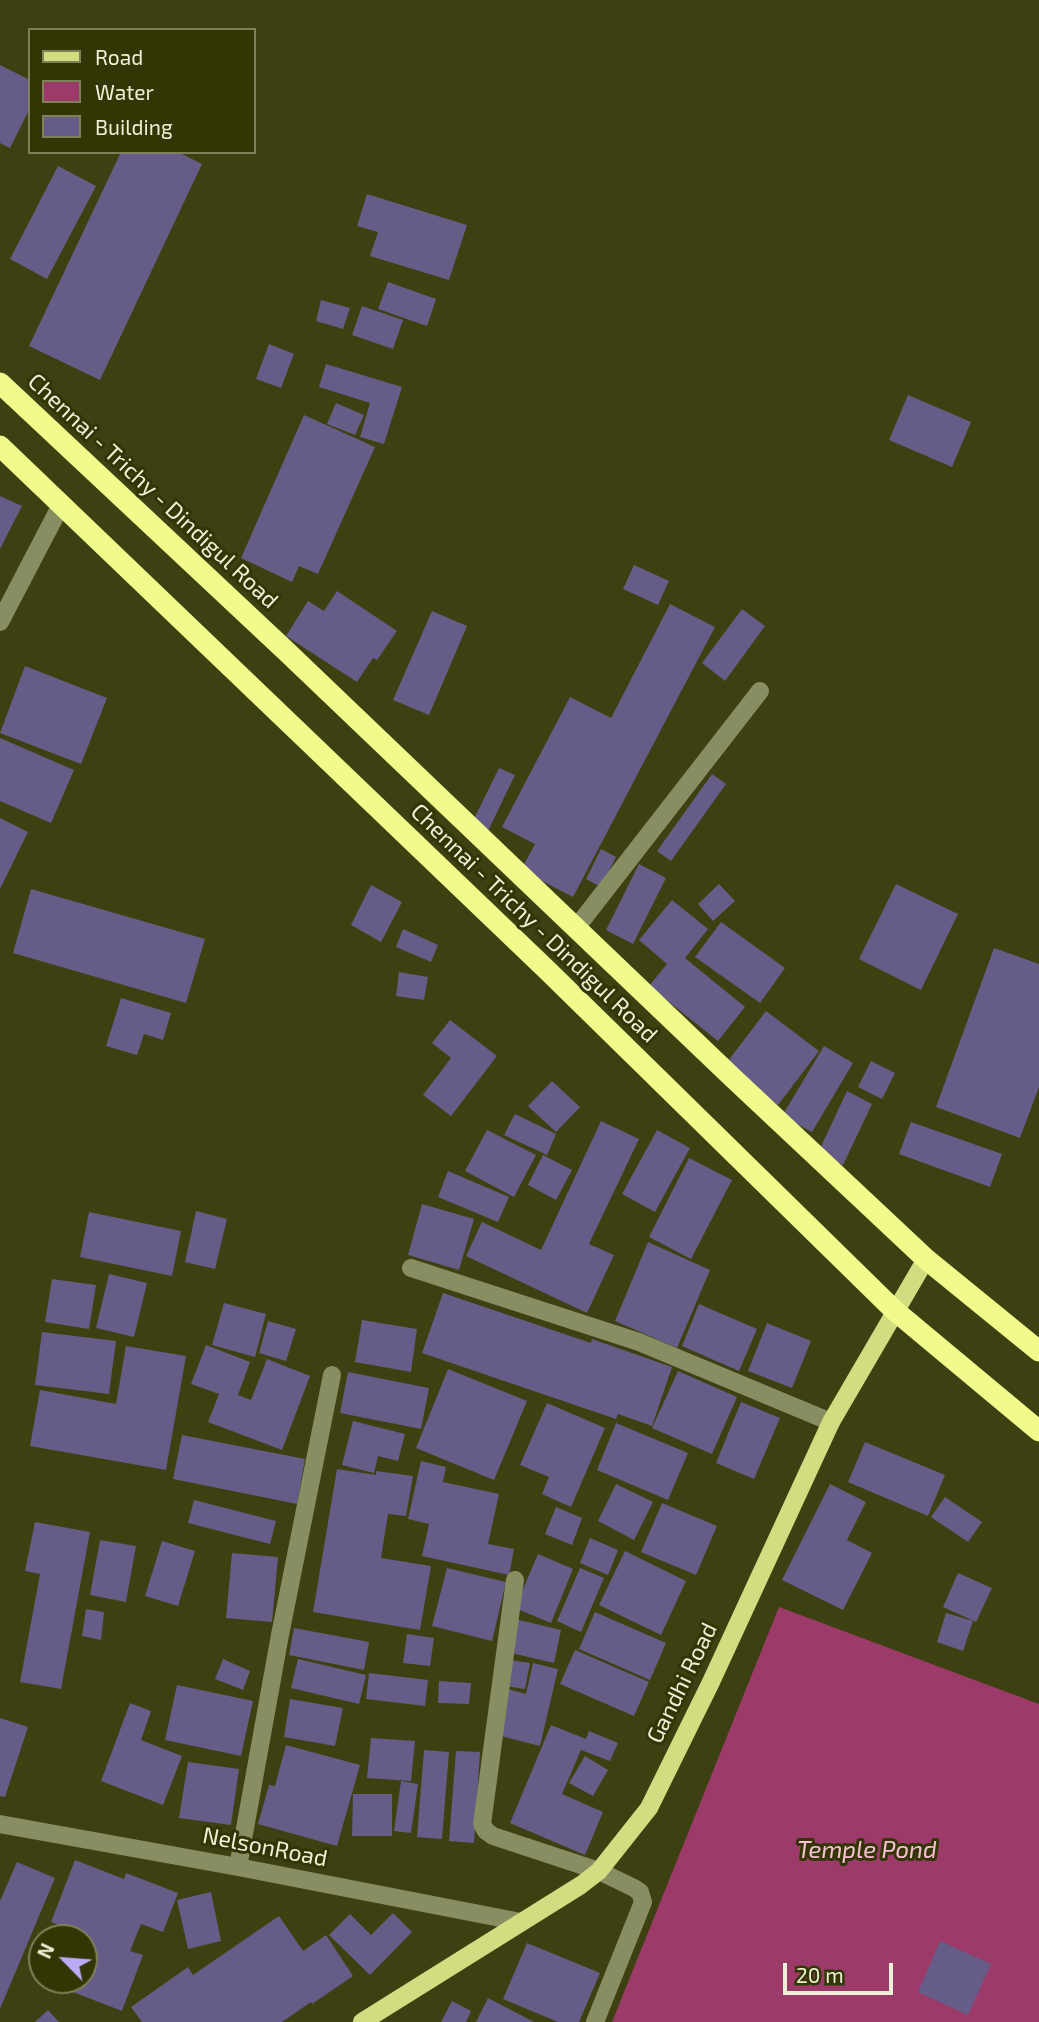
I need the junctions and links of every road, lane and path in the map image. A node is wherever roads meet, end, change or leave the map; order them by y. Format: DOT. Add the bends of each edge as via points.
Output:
graph roads {
  1 [pos="0,383"];
  2 [pos="0,446"];
  3 [pos="61,505"];
  4 [pos="0,622"];
  5 [pos="760,691"];
  6 [pos="576,928"];
  7 [pos="926,1259"];
  8 [pos="411,1268"];
  9 [pos="894,1310"];
  10 [pos="1039,1352"];
  11 [pos="332,1375"];
  12 [pos="831,1422"];
  13 [pos="1039,1431"];
  14 [pos="515,1580"];
  15 [pos="0,1824"];
  16 [pos="237,1867"];
  17 [pos="599,1871"];
  18 [pos="520,1922"];
  19 [pos="362,2022"];
  20 [pos="595,2022"];
  1 -- 6 [label="highway, Chennai - Trichy - Dindigul Road"];
  2 -- 3 [label="highway, Chennai - Trichy - Dindigul Road"];
  3 -- 4 [label="street"];
  3 -- 9 [label="highway, Chennai - Trichy - Dindigul Road"];
  5 -- 6 [label="street"];
  6 -- 7 [label="highway, Chennai - Trichy - Dindigul Road"];
  7 -- 9 [label="main road, Gandhi Road"];
  7 -- 10 [label="highway, Chennai - Trichy - Dindigul Road"];
  8 -- 12 [label="street" via="639,1342"];
  9 -- 12 [label="main road, Gandhi Road"];
  9 -- 13 [label="highway, Chennai - Trichy - Dindigul Road"];
  11 -- 16 [label="street"];
  12 -- 17 [label="main road, Gandhi Road" via="649,1808"];
  14 -- 17 [label="street" via="482,1824 493,1836"];
  15 -- 16 [label="street, NelsonRoad"];
  16 -- 18 [label="street, NelsonRoad"];
  17 -- 18 [label="main road, Gandhi Road"];
  17 -- 20 [label="street" via="640,1892 643,1902"];
  18 -- 19 [label="main road, Gandhi Road"];
}
